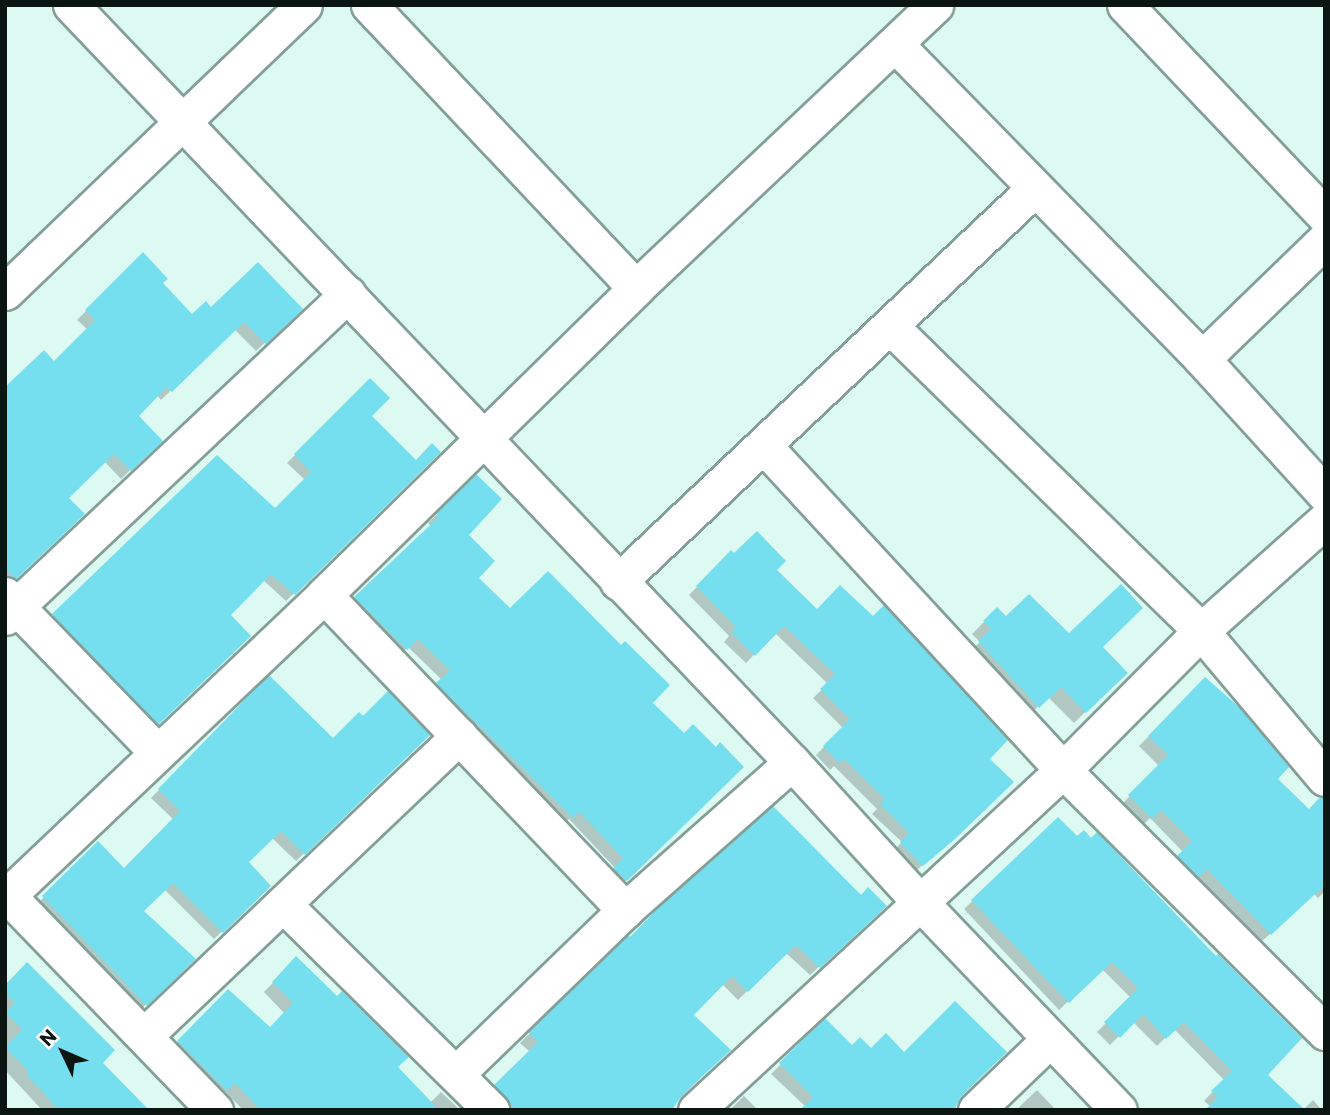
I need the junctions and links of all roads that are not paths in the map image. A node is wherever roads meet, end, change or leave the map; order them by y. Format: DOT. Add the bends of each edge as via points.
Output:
graph roads {
  1 [pos="71,5"];
  2 [pos="304,5"];
  3 [pos="369,5"];
  4 [pos="935,5"];
  5 [pos="1125,5"];
  6 [pos="895,44"];
  7 [pos="183,122"];
  8 [pos="1034,189"];
  9 [pos="1325,216"];
  10 [pos="1325,240"];
  11 [pos="11,275"];
  12 [pos="636,288"];
  13 [pos="348,294"];
  14 [pos="890,326"];
  15 [pos="1202,359"];
  16 [pos="481,438"];
  17 [pos="764,446"];
  18 [pos="1325,494"];
  19 [pos="1325,520"];
  20 [pos="618,582"];
  21 [pos="324,595"];
  22 [pos="9,606"];
  23 [pos="1201,631"];
  24 [pos="459,736"];
  25 [pos="157,752"];
  26 [pos="792,762"];
  27 [pos="1063,770"];
  28 [pos="1325,778"];
  29 [pos="6,897"];
  30 [pos="919,901"];
  31 [pos="283,904"];
  32 [pos="625,910"];
  33 [pos="1325,1031"];
  34 [pos="145,1035"];
  35 [pos="1050,1039"];
  36 [pos="456,1074"];
  37 [pos="215,1110"];
  38 [pos="491,1110"];
  39 [pos="696,1110"];
  40 [pos="976,1110"];
  41 [pos="1119,1110"];
  1 -- 7 [label="street"];
  2 -- 7 [label="street"];
  3 -- 12 [label="street"];
  4 -- 6 [label="street"];
  5 -- 9 [label="street"];
  6 -- 8 [label="street"];
  6 -- 12 [label="street"];
  7 -- 11 [label="street"];
  7 -- 13 [label="street"];
  8 -- 14 [label="street"];
  8 -- 15 [label="street"];
  10 -- 15 [label="street"];
  12 -- 16 [label="street"];
  13 -- 16 [label="street"];
  13 -- 22 [label="street"];
  14 -- 17 [label="street"];
  14 -- 23 [label="street"];
  15 -- 18 [label="street"];
  16 -- 20 [label="street"];
  16 -- 21 [label="street"];
  17 -- 20 [label="street"];
  17 -- 27 [label="street"];
  19 -- 23 [label="street"];
  20 -- 26 [label="street"];
  21 -- 24 [label="street"];
  21 -- 25 [label="street"];
  22 -- 25 [label="street"];
  23 -- 27 [label="street"];
  23 -- 28 [label="street"];
  24 -- 31 [label="street"];
  24 -- 32 [label="street"];
  25 -- 29 [label="street"];
  26 -- 30 [label="street"];
  26 -- 32 [label="street"];
  27 -- 30 [label="street"];
  27 -- 33 [label="street"];
  29 -- 34 [label="street"];
  30 -- 35 [label="street"];
  30 -- 39 [label="street"];
  31 -- 34 [label="street"];
  31 -- 36 [label="street"];
  32 -- 36 [label="street"];
  34 -- 37 [label="street"];
  35 -- 40 [label="street"];
  35 -- 41 [label="street"];
  36 -- 38 [label="street"];
}
